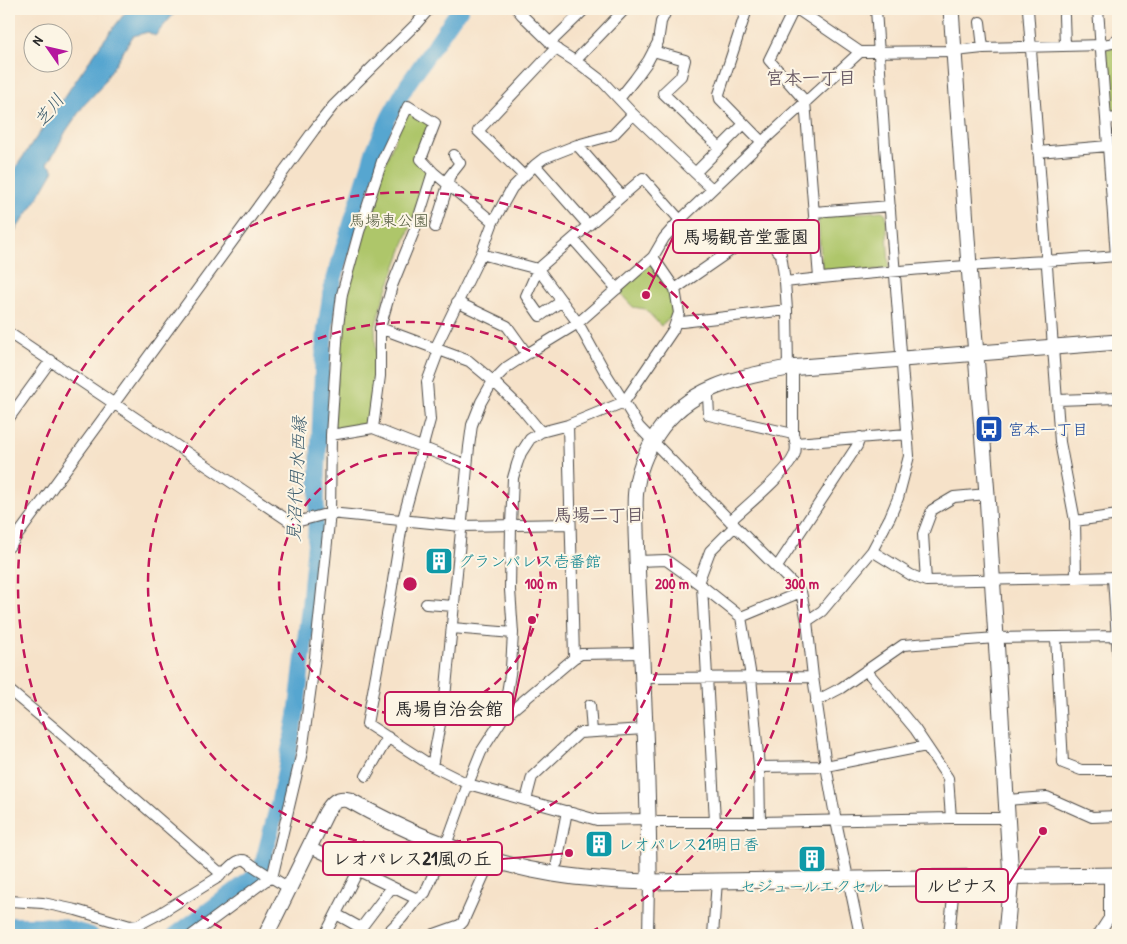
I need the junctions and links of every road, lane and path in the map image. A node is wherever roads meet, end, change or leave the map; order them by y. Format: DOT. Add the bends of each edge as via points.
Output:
graph roads {
  1 [pos="429,9"];
  2 [pos="517,9"];
  3 [pos="585,9"];
  4 [pos="625,9"];
  5 [pos="667,9"];
  6 [pos="747,9"];
  7 [pos="795,9"];
  8 [pos="876,9"];
  9 [pos="951,9"];
  10 [pos="1028,9"];
  11 [pos="1098,9"];
  12 [pos="1064,16"];
  13 [pos="980,22"];
  14 [pos="1118,38"];
  15 [pos="1101,45"];
  16 [pos="553,46"];
  17 [pos="1031,46"];
  18 [pos="1065,46"];
  19 [pos="983,48"];
  20 [pos="653,51"];
  21 [pos="878,51"];
  22 [pos="955,51"];
  23 [pos="860,52"];
  24 [pos="575,61"];
  25 [pos="619,99"];
  26 [pos="805,101"];
  27 [pos="633,114"];
  28 [pos="1118,118"];
  29 [pos="1106,119"];
  30 [pos="744,124"];
  31 [pos="762,142"];
  32 [pos="577,145"];
  33 [pos="1108,146"];
  34 [pos="720,148"];
  35 [pos="1038,152"];
  36 [pos="454,155"];
  37 [pos="535,165"];
  38 [pos="433,172"];
  39 [pos="695,173"];
  40 [pos="524,176"];
  41 [pos="448,185"];
  42 [pos="712,189"];
  43 [pos="622,196"];
  44 [pos="890,206"];
  45 [pos="814,212"];
  46 [pos="680,220"];
  47 [pos="493,222"];
  48 [pos="588,225"];
  49 [pos="435,227"];
  50 [pos="573,239"];
  51 [pos="481,254"];
  52 [pos="1117,256"];
  53 [pos="653,257"];
  54 [pos="1046,261"];
  55 [pos="969,266"];
  56 [pos="538,269"];
  57 [pos="894,272"];
  58 [pos="819,278"];
  59 [pos="785,282"];
  60 [pos="617,289"];
  61 [pos="675,289"];
  62 [pos="562,301"];
  63 [pos="457,302"];
  64 [pos="787,310"];
  65 [pos="676,322"];
  66 [pos="578,324"];
  67 [pos="380,328"];
  68 [pos="9,333"];
  69 [pos="1118,342"];
  70 [pos="1053,346"];
  71 [pos="437,350"];
  72 [pos="976,352"];
  73 [pos="526,354"];
  74 [pos="901,358"];
  75 [pos="51,360"];
  76 [pos="791,367"];
  77 [pos="493,381"];
  78 [pos="705,390"];
  79 [pos="1118,398"];
  80 [pos="1057,400"];
  81 [pos="624,402"];
  82 [pos="114,404"];
  83 [pos="9,418"];
  84 [pos="568,425"];
  85 [pos="373,428"];
  86 [pos="541,432"];
  87 [pos="908,434"];
  88 [pos="331,435"];
  89 [pos="795,438"];
  90 [pos="860,438"];
  91 [pos="653,442"];
  92 [pos="423,448"];
  93 [pos="467,465"];
  94 [pos="987,494"];
  95 [pos="330,512"];
  96 [pos="1118,515"];
  97 [pos="403,519"];
  98 [pos="1075,521"];
  99 [pos="570,524"];
  100 [pos="732,524"];
  101 [pos="511,525"];
  102 [pos="461,526"];
  103 [pos="9,546"];
  104 [pos="872,550"];
  105 [pos="637,561"];
  106 [pos="777,567"];
  107 [pos="1116,577"];
  108 [pos="1076,578"];
  109 [pos="992,580"];
  110 [pos="926,581"];
  111 [pos="700,584"];
  112 [pos="801,592"];
  113 [pos="426,604"];
  114 [pos="454,606"];
  115 [pos="741,617"];
  116 [pos="808,621"];
  117 [pos="452,628"];
  118 [pos="513,633"];
  119 [pos="1118,636"];
  120 [pos="996,638"];
  121 [pos="1056,638"];
  122 [pos="641,653"];
  123 [pos="1118,656"];
  124 [pos="574,658"];
  125 [pos="866,670"];
  126 [pos="751,677"];
  127 [pos="813,677"];
  128 [pos="643,678"];
  129 [pos="706,678"];
  130 [pos="9,690"];
  131 [pos="816,701"];
  132 [pos="590,704"];
  133 [pos="504,712"];
  134 [pos="645,729"];
  135 [pos="592,732"];
  136 [pos="388,737"];
  137 [pos="926,746"];
  138 [pos="432,766"];
  139 [pos="826,766"];
  140 [pos="759,767"];
  141 [pos="1118,770"];
  142 [pos="366,776"];
  143 [pos="468,784"];
  144 [pos="526,800"];
  145 [pos="1006,800"];
  146 [pos="567,811"];
  147 [pos="1118,816"];
  148 [pos="951,818"];
  149 [pos="1007,818"];
  150 [pos="649,821"];
  151 [pos="715,821"];
  152 [pos="836,821"];
  153 [pos="760,822"];
  154 [pos="446,846"];
  155 [pos="309,847"];
  156 [pos="491,859"];
  157 [pos="556,863"];
  158 [pos="358,871"];
  159 [pos="223,872"];
  160 [pos="1113,875"];
  161 [pos="268,876"];
  162 [pos="1011,877"];
  163 [pos="955,878"];
  164 [pos="848,880"];
  165 [pos="649,882"];
  166 [pos="717,882"];
  167 [pos="392,887"];
  168 [pos="289,888"];
  169 [pos="417,898"];
  170 [pos="9,900"];
  171 [pos="336,914"];
  172 [pos="1114,921"];
  173 [pos="192,935"];
  174 [pos="266,935"];
  175 [pos="326,935"];
  176 [pos="384,935"];
  177 [pos="432,935"];
  178 [pos="648,935"];
  179 [pos="713,935"];
  180 [pos="860,935"];
  181 [pos="949,935"];
  182 [pos="1006,935"];
  183 [pos="1098,935"];
  1 -- 82 [label="street" via="333,106"];
  2 -- 16 [label="street"];
  3 -- 16 [label="street"];
  4 -- 24 [label="street"];
  5 -- 20 [label="street"];
  6 -- 30 [label="street" via="719,94"];
  7 -- 23 [label="street"];
  7 -- 26 [label="street" via="769,60"];
  8 -- 21 [label="street"];
  9 -- 22 [label="street"];
  10 -- 17 [label="street"];
  11 -- 15 [label="street"];
  12 -- 18 [label="street"];
  13 -- 19 [label="street"];
  14 -- 15 [label="street"];
  15 -- 18 [label="street"];
  15 -- 29 [label="street"];
  16 -- 24 [label="street"];
  16 -- 40 [label="street" via="478,132"];
  17 -- 18 [label="street"];
  17 -- 19 [label="street"];
  17 -- 35 [label="street"];
  19 -- 22 [label="street"];
  20 -- 25 [label="street"];
  20 -- 34 [label="street" via="685,60 681,76 663,93"];
  21 -- 22 [label="street"];
  21 -- 23 [label="street"];
  21 -- 44 [label="street"];
  22 -- 55 [label="street"];
  23 -- 26 [label="street"];
  24 -- 25 [label="street" via="602,81"];
  25 -- 27 [label="street"];
  26 -- 31 [label="street"];
  26 -- 45 [label="street"];
  27 -- 32 [label="street" via="613,135"];
  27 -- 39 [label="street"];
  28 -- 29 [label="street"];
  29 -- 33 [label="street"];
  30 -- 31 [label="street"];
  30 -- 34 [label="street"];
  31 -- 42 [label="street"];
  32 -- 37 [label="street"];
  32 -- 43 [label="street"];
  33 -- 35 [label="street"];
  33 -- 52 [label="street"];
  34 -- 39 [label="street"];
  35 -- 54 [label="street"];
  36 -- 41 [label="street" via="460,163 449,177"];
  37 -- 40 [label="street"];
  37 -- 48 [label="street"];
  38 -- 41 [label="street"];
  38 -- 67 [label="street"];
  38 -- 88 [label="street" via="421,160 436,123 408,106 382,161 342,294"];
  39 -- 42 [label="street"];
  40 -- 47 [label="street" via="512,188"];
  41 -- 47 [label="street"];
  41 -- 49 [label="street"];
  42 -- 46 [label="street"];
  43 -- 46 [label="street" via="643,178"];
  43 -- 48 [label="street"];
  44 -- 45 [label="street"];
  44 -- 57 [label="street"];
  45 -- 58 [label="street"];
  46 -- 53 [label="street"];
  47 -- 51 [label="street"];
  48 -- 50 [label="street"];
  50 -- 56 [label="street"];
  50 -- 60 [label="street"];
  51 -- 56 [label="street"];
  51 -- 63 [label="street"];
  52 -- 54 [label="street"];
  53 -- 60 [label="street"];
  53 -- 61 [label="street"];
  54 -- 55 [label="street"];
  54 -- 70 [label="street"];
  55 -- 57 [label="street"];
  55 -- 72 [label="street"];
  56 -- 62 [label="street"];
  56 -- 62 [label="street" via="526,296 540,316"];
  57 -- 58 [label="street"];
  57 -- 74 [label="street"];
  58 -- 59 [label="street"];
  59 -- 61 [label="street" via="781,254 759,231"];
  59 -- 64 [label="street"];
  60 -- 66 [label="street"];
  61 -- 65 [label="street" via="679,313"];
  62 -- 66 [label="street"];
  63 -- 71 [label="street"];
  63 -- 73 [label="street" via="507,326"];
  64 -- 65 [label="street"];
  64 -- 76 [label="street"];
  65 -- 81 [label="street" via="674,330"];
  66 -- 73 [label="street"];
  66 -- 81 [label="street"];
  67 -- 71 [label="street"];
  67 -- 85 [label="street" via="380,376"];
  68 -- 75 [label="street"];
  69 -- 70 [label="street"];
  70 -- 72 [label="street"];
  70 -- 80 [label="street"];
  71 -- 77 [label="street" via="469,361"];
  71 -- 92 [label="street" via="427,382 430,420"];
  72 -- 74 [label="street"];
  72 -- 94 [label="street"];
  73 -- 77 [label="street"];
  74 -- 76 [label="street"];
  74 -- 87 [label="street"];
  75 -- 82 [label="street"];
  75 -- 83 [label="street"];
  76 -- 78 [label="street" via="742,377"];
  76 -- 89 [label="street"];
  77 -- 86 [label="street"];
  77 -- 93 [label="street" via="472,424"];
  78 -- 89 [label="street" via="709,415"];
  78 -- 91 [label="street" via="668,420"];
  79 -- 80 [label="street"];
  80 -- 98 [label="street" via="1060,442"];
  81 -- 84 [label="street"];
  81 -- 91 [label="street" via="639,428"];
  82 -- 95 [label="street" via="292,523"];
  82 -- 103 [label="street"];
  84 -- 86 [label="street"];
  84 -- 99 [label="street"];
  85 -- 88 [label="street"];
  85 -- 92 [label="street"];
  86 -- 101 [label="street" via="530,439 516,464"];
  87 -- 90 [label="street"];
  87 -- 104 [label="street" via="909,456 898,498"];
  88 -- 95 [label="street"];
  89 -- 90 [label="street"];
  89 -- 100 [label="street" via="795,454 783,472"];
  90 -- 106 [label="street"];
  91 -- 100 [label="street"];
  91 -- 105 [label="street" via="644,458 635,492"];
  92 -- 93 [label="street"];
  92 -- 97 [label="street"];
  93 -- 102 [label="street"];
  94 -- 109 [label="street"];
  94 -- 110 [label="street" via="954,497 932,510 923,534"];
  95 -- 97 [label="street"];
  95 -- 161 [label="street" via="302,752"];
  96 -- 98 [label="street"];
  97 -- 102 [label="street"];
  97 -- 136 [label="street" via="367,724"];
  98 -- 108 [label="street"];
  99 -- 101 [label="street"];
  99 -- 124 [label="street"];
  100 -- 106 [label="street"];
  100 -- 111 [label="street" via="710,550"];
  101 -- 102 [label="street"];
  101 -- 118 [label="street"];
  102 -- 114 [label="street"];
  104 -- 110 [label="street"];
  104 -- 116 [label="street" via="822,611"];
  105 -- 111 [label="street" via="666,560"];
  105 -- 122 [label="street"];
  106 -- 112 [label="street"];
  107 -- 108 [label="street"];
  107 -- 119 [label="street"];
  108 -- 109 [label="street"];
  109 -- 110 [label="street"];
  109 -- 120 [label="street"];
  111 -- 115 [label="street"];
  111 -- 129 [label="street"];
  112 -- 115 [label="street"];
  112 -- 116 [label="street"];
  113 -- 114 [label="street"];
  114 -- 117 [label="street"];
  115 -- 126 [label="street"];
  116 -- 127 [label="street"];
  117 -- 118 [label="street"];
  117 -- 138 [label="street" via="445,698"];
  118 -- 133 [label="street"];
  119 -- 121 [label="street"];
  119 -- 123 [label="street"];
  120 -- 121 [label="street"];
  120 -- 125 [label="street" via="902,645"];
  120 -- 145 [label="street"];
  121 -- 141 [label="street" via="1063,763 1081,770"];
  122 -- 124 [label="street" via="581,654"];
  122 -- 128 [label="street"];
  124 -- 133 [label="street" via="510,712"];
  125 -- 131 [label="street"];
  125 -- 137 [label="street"];
  126 -- 127 [label="street"];
  126 -- 129 [label="street"];
  126 -- 140 [label="street"];
  127 -- 131 [label="street"];
  128 -- 129 [label="street"];
  128 -- 134 [label="street"];
  129 -- 151 [label="street"];
  130 -- 159 [label="street" via="214,868"];
  131 -- 139 [label="street"];
  132 -- 135 [label="street"];
  133 -- 143 [label="street" via="481,752"];
  134 -- 135 [label="street"];
  134 -- 150 [label="street"];
  135 -- 144 [label="street" via="579,733 532,777"];
  136 -- 138 [label="street"];
  136 -- 142 [label="street"];
  137 -- 139 [label="street"];
  137 -- 148 [label="street" via="948,778"];
  138 -- 143 [label="street"];
  139 -- 140 [label="street"];
  139 -- 152 [label="street"];
  140 -- 153 [label="street"];
  143 -- 144 [label="street"];
  143 -- 154 [label="street"];
  144 -- 146 [label="street"];
  145 -- 147 [label="street" via="1047,797 1092,817"];
  145 -- 149 [label="street"];
  146 -- 150 [label="street" via="597,820"];
  146 -- 157 [label="street"];
  148 -- 149 [label="street"];
  148 -- 152 [label="street"];
  149 -- 162 [label="street"];
  150 -- 151 [label="street"];
  150 -- 165 [label="street"];
  151 -- 153 [label="street"];
  152 -- 153 [label="street"];
  152 -- 164 [label="street"];
  154 -- 155 [label="street" via="344,798 331,803"];
  154 -- 156 [label="street"];
  154 -- 169 [label="street" via="425,893"];
  155 -- 158 [label="street"];
  155 -- 168 [label="street"];
  156 -- 165 [label="street" via="554,874"];
  156 -- 177 [label="street" via="463,922"];
  158 -- 167 [label="street"];
  158 -- 171 [label="street"];
  159 -- 161 [label="street" via="242,860"];
  159 -- 170 [label="street" via="138,925 130,926 43,903"];
  160 -- 162 [label="street"];
  160 -- 172 [label="street"];
  161 -- 168 [label="street"];
  161 -- 173 [label="street" via="266,881"];
  162 -- 163 [label="street"];
  162 -- 182 [label="street"];
  163 -- 164 [label="street"];
  163 -- 181 [label="street"];
  164 -- 166 [label="street"];
  164 -- 180 [label="street"];
  165 -- 166 [label="street"];
  165 -- 178 [label="street"];
  166 -- 179 [label="street"];
  167 -- 169 [label="street"];
  167 -- 171 [label="street" via="361,928"];
  168 -- 174 [label="street"];
  169 -- 176 [label="street"];
  171 -- 175 [label="street"];
  172 -- 183 [label="street"];
}
